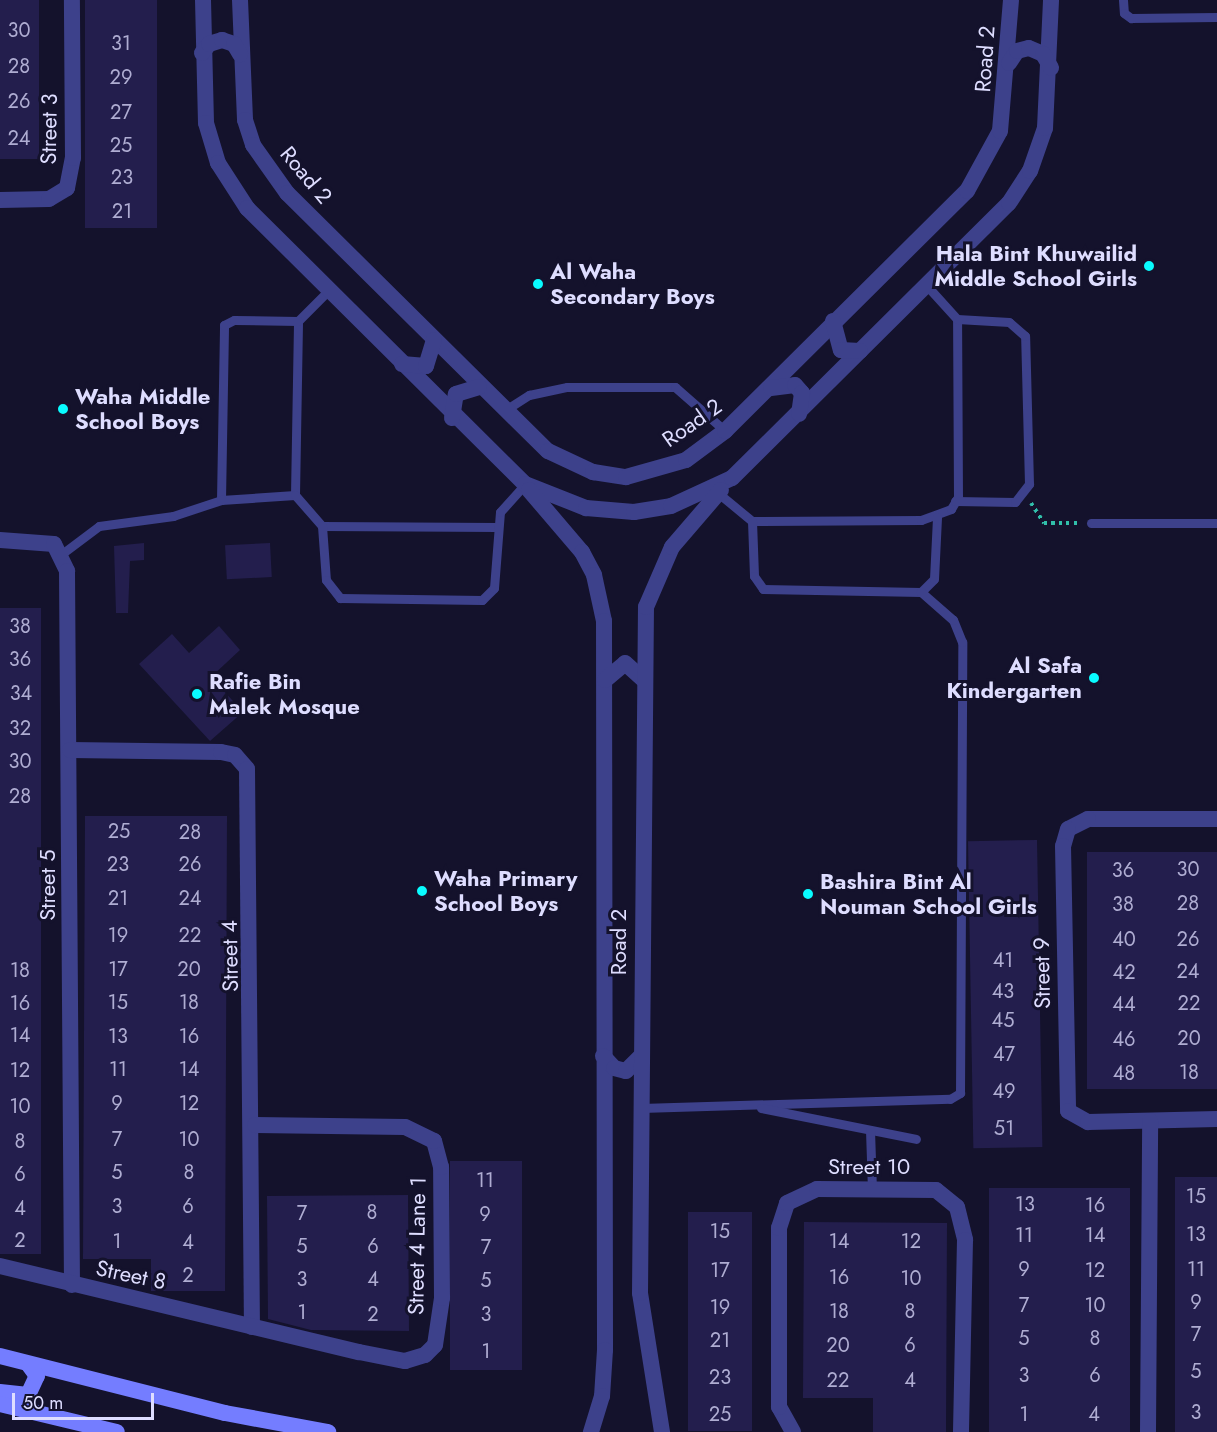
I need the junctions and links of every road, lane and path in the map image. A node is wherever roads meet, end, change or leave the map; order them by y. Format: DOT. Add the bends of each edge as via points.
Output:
graph roads {
  1 [pos="72,0"];
  2 [pos="203,0"];
  3 [pos="240,0"];
  4 [pos="1011,0"];
  5 [pos="1051,0"];
  6 [pos="1123,0"];
  7 [pos="1217,17"];
  8 [pos="202,53"];
  9 [pos="240,54"];
  10 [pos="1009,63"];
  11 [pos="1051,68"];
  12 [pos="0,200"];
  13 [pos="928,287"];
  14 [pos="330,289"];
  15 [pos="957,319"];
  16 [pos="298,321"];
  17 [pos="833,321"];
  18 [pos="434,340"];
  19 [pos="860,351"];
  20 [pos="402,364"];
  21 [pos="479,387"];
  22 [pos="771,388"];
  23 [pos="504,411"];
  24 [pos="799,414"];
  25 [pos="452,418"];
  26 [pos="725,431"];
  27 [pos="732,478"];
  28 [pos="525,484"];
  29 [pos="1024,492"];
  30 [pos="718,493"];
  31 [pos="295,495"];
  32 [pos="221,500"];
  33 [pos="955,501"];
  34 [pos="937,517"];
  35 [pos="752,521"];
  36 [pos="1091,523"];
  37 [pos="1217,523"];
  38 [pos="322,526"];
  39 [pos="497,527"];
  40 [pos="0,540"];
  41 [pos="63,553"];
  42 [pos="921,592"];
  43 [pos="605,680"];
  44 [pos="644,680"];
  45 [pos="69,750"];
  46 [pos="1217,819"];
  47 [pos="603,1056"];
  48 [pos="641,1056"];
  49 [pos="744,1105"];
  50 [pos="641,1108"];
  51 [pos="1217,1119"];
  52 [pos="1150,1121"];
  53 [pos="255,1125"];
  54 [pos="870,1130"];
  55 [pos="916,1139"];
  56 [pos="872,1189"];
  57 [pos="0,1266"];
  58 [pos="72,1285"];
  59 [pos="252,1327"];
  60 [pos="0,1356"];
  61 [pos="29,1365"];
  62 [pos="0,1392"];
  63 [pos="0,1404"];
  64 [pos="117,1432"];
  65 [pos="328,1432"];
  66 [pos="591,1432"];
  67 [pos="662,1432"];
  68 [pos="794,1432"];
  69 [pos="961,1432"];
  70 [pos="1148,1432"];
  1 -- 12 [label="street, Street 3" via="74,158 67,188 49,199"];
  2 -- 8 [label="street, Road 2"];
  3 -- 9 [label="street, Road 2"];
  4 -- 10 [label="street, Road 2"];
  5 -- 11 [label="street, Road 2"];
  6 -- 7 [label="lane" via="1124,13 1131,18"];
  8 -- 9 [label="street" via="222,40 234,44"];
  8 -- 14 [label="street, Road 2" via="206,123 218,163 247,208"];
  9 -- 18 [label="street, Road 2" via="245,120 269,171"];
  10 -- 11 [label="street" via="1017,51 1029,48 1043,54"];
  10 -- 17 [label="street, Road 2" via="1000,131 968,191"];
  11 -- 13 [label="street, Road 2" via="1046,128 1030,171 1009,203"];
  13 -- 15 [label="lane"];
  13 -- 19 [label="street, Road 2"];
  14 -- 16 [label="lane"];
  14 -- 20 [label="street, Road 2"];
  15 -- 29 [label="lane" via="1009,322 1025,336 1029,484"];
  15 -- 33 [label="lane"];
  16 -- 31 [label="lane"];
  16 -- 32 [label="lane" via="234,320 224,325"];
  17 -- 19 [label="street" via="841,350"];
  17 -- 22 [label="street, Road 2"];
  18 -- 20 [label="street" via="426,366"];
  18 -- 21 [label="street, Road 2"];
  19 -- 24 [label="street, Road 2"];
  20 -- 25 [label="street, Road 2"];
  21 -- 23 [label="street, Road 2"];
  21 -- 25 [label="street" via="456,394"];
  22 -- 24 [label="street" via="795,385 802,393"];
  22 -- 26 [label="street, Road 2"];
  23 -- 26 [label="lane" via="530,395 567,387 675,387"];
  23 -- 26 [label="street, Road 2" via="572,465 626,477 686,460"];
  24 -- 27 [label="street, Road 2"];
  25 -- 28 [label="street, Road 2"];
  27 -- 28 [label="street, Road 2" via="681,503 634,512 586,508"];
  27 -- 30 [label="street, Road 2"];
  28 -- 39 [label="lane" via="503,506"];
  28 -- 43 [label="street, Road 2" via="594,575 604,621"];
  29 -- 33 [label="lane" via="1015,502"];
  29 -- 36 [label="path" via="1044,523"];
  30 -- 35 [label="lane"];
  30 -- 44 [label="street, Road 2" via="682,532 656,576 646,608"];
  31 -- 32 [label="lane"];
  31 -- 38 [label="lane"];
  32 -- 41 [label="lane" via="173,516 99,526"];
  33 -- 34 [label="lane"];
  34 -- 35 [label="lane"];
  34 -- 42 [label="lane" via="934,579"];
  35 -- 42 [label="lane" via="754,576 763,589"];
  36 -- 37 [label="lane"];
  38 -- 39 [label="lane"];
  38 -- 39 [label="lane" via="326,580 340,598 482,600 494,588"];
  40 -- 41 [label="street" via="44,540"];
  41 -- 45 [label="street, Street 5"];
  42 -- 49 [label="lane" via="953,620 962,642 960,1093 950,1099"];
  43 -- 44 [label="street" via="625,663"];
  43 -- 47 [label="street, Road 2"];
  44 -- 48 [label="street, Road 2"];
  45 -- 53 [label="street, Street 4" via="221,752 235,755 247,769"];
  45 -- 58 [label="street, Street 5"];
  46 -- 52 [label="street, Street 9" via="1088,819 1065,837 1068,1111 1079,1121"];
  47 -- 48 [label="street" via="614,1068 626,1071"];
  47 -- 66 [label="street, Road 2" via="605,1350 602,1395"];
  48 -- 50 [label="street, Road 2"];
  49 -- 50 [label="lane"];
  49 -- 54 [label="lane"];
  50 -- 67 [label="street, Road 2" via="640,1293"];
  51 -- 52 [label="street, Street 9"];
  52 -- 70 [label="street"];
  53 -- 59 [label="street, Street 4"];
  53 -- 59 [label="street, Street 4 Lane 1" via="405,1127 434,1141 441,1167 442,1298 435,1345 415,1359"];
  54 -- 55 [label="lane"];
  54 -- 56 [label="lane"];
  56 -- 68 [label="street, Street 10" via="803,1191 787,1203 780,1217 779,1407"];
  56 -- 69 [label="street, Street 10" via="936,1190 949,1198 962,1222"];
  57 -- 58 [label="street, Street 8"];
  58 -- 59 [label="street, Street 8"];
  60 -- 61 [label="main road"];
  61 -- 62 [label="main road" via="37,1376 28,1395"];
  61 -- 65 [label="main road"];
  63 -- 64 [label="main road"];
}
